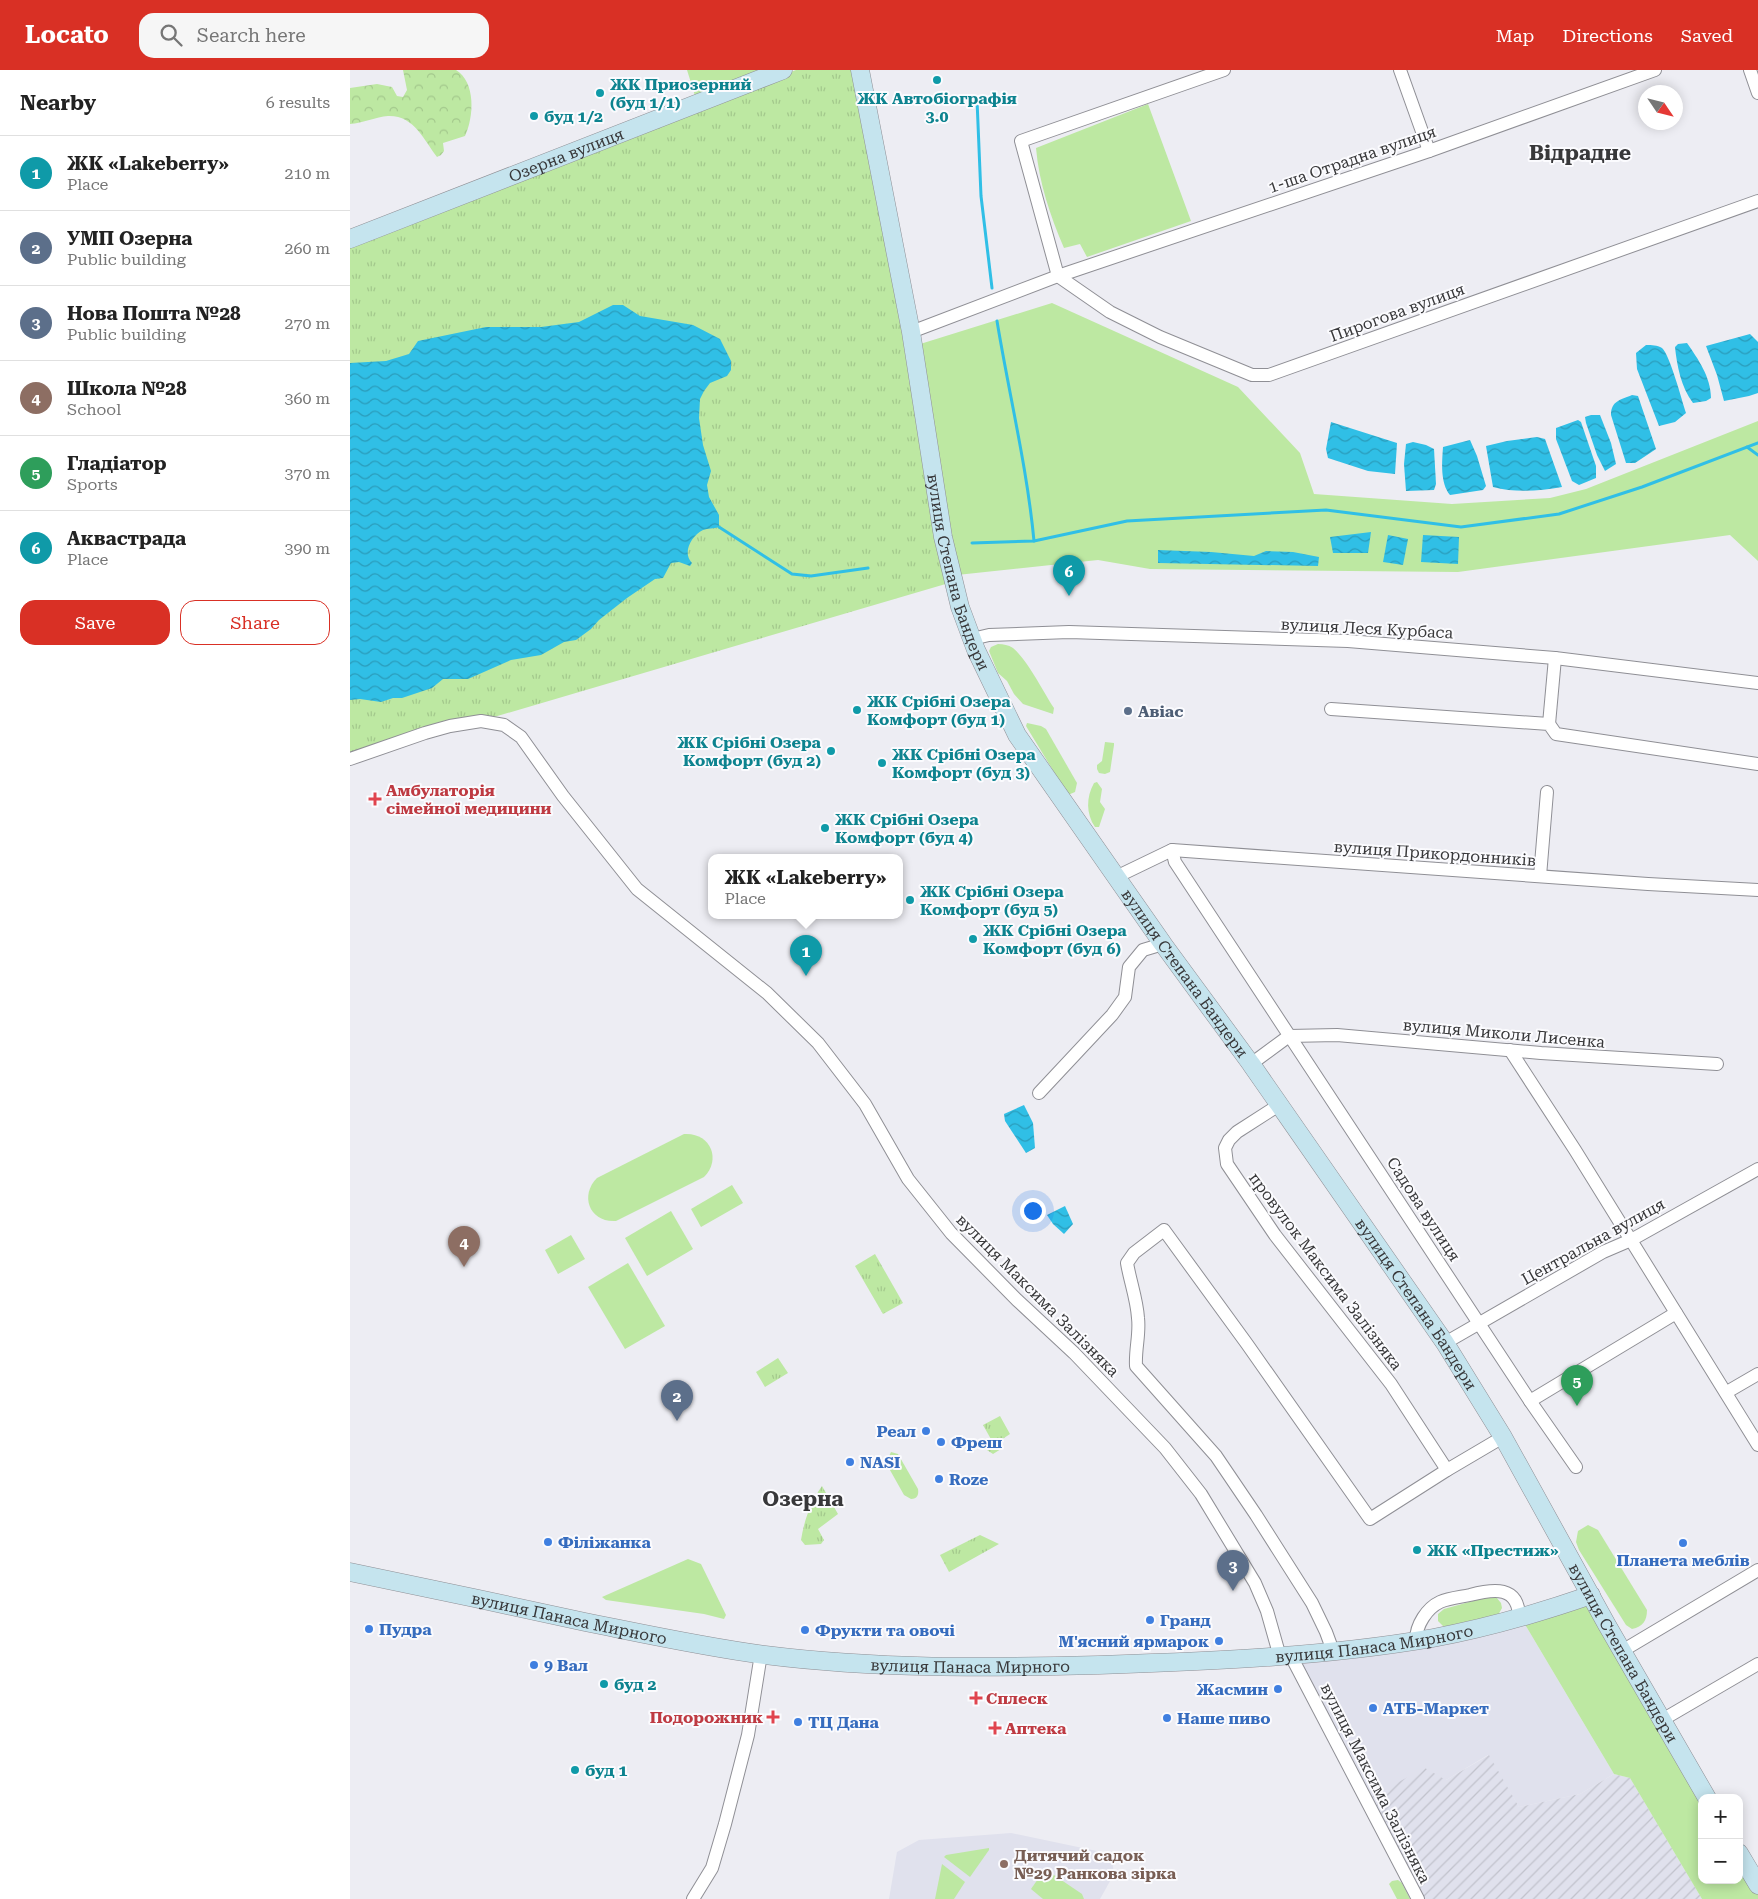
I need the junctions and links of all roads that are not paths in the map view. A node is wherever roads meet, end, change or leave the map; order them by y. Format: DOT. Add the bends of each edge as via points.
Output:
graph roads {
  1 [pos="783,70"];
  2 [pos="860,70"];
  3 [pos="1224,70"];
  4 [pos="1400,70"];
  5 [pos="1655,70"];
  6 [pos="1750,70"];
  7 [pos="1758,93"];
  8 [pos="1429,151"];
  9 [pos="1758,201"];
  10 [pos="350,238"];
  11 [pos="1058,276"];
  12 [pos="911,332"];
  13 [pos="972,639"];
  14 [pos="1555,658"];
  15 [pos="1758,683"];
  16 [pos="1331,709"];
  17 [pos="1549,724"];
  18 [pos="350,759"];
  19 [pos="1758,764"];
  20 [pos="1547,792"];
  21 [pos="1172,850"];
  22 [pos="1116,876"];
  23 [pos="1540,876"];
  24 [pos="1758,890"];
  25 [pos="1163,944"];
  26 [pos="1290,1036"];
  27 [pos="1510,1050"];
  28 [pos="1251,1064"];
  29 [pos="1717,1064"];
  30 [pos="1039,1093"];
  31 [pos="1279,1105"];
  32 [pos="1758,1169"];
  33 [pos="1631,1240"];
  34 [pos="1676,1313"];
  35 [pos="1479,1324"];
  36 [pos="1445,1343"];
  37 [pos="1758,1374"];
  38 [pos="1727,1392"];
  39 [pos="1530,1401"];
  40 [pos="1503,1437"];
  41 [pos="1758,1445"];
  42 [pos="1576,1467"];
  43 [pos="1447,1470"];
  44 [pos="1758,1570"];
  45 [pos="350,1572"];
  46 [pos="1591,1595"];
  47 [pos="1519,1618"];
  48 [pos="1416,1640"];
  49 [pos="1333,1651"];
  50 [pos="1622,1651"];
  51 [pos="761,1654"];
  52 [pos="1286,1656"];
  53 [pos="1758,1664"];
  54 [pos="1662,1720"];
  55 [pos="1705,1794"];
  56 [pos="1743,1860"];
  57 [pos="1758,1885"];
  58 [pos="693,1899"];
  59 [pos="1418,1899"];
  1 -- 10 [label="main road, Озерна вулиця"];
  2 -- 12 [label="main road, вулиця Степана Бандери"];
  3 -- 11 [label="street" via="1021,141"];
  4 -- 8 [label="street"];
  5 -- 8 [label="street, 1-ша Отрадна вулиця"];
  6 -- 7 [label="street"];
  8 -- 11 [label="street, 1-ша Отрадна вулиця"];
  9 -- 11 [label="street, Пирогова вулиця" via="1269,375 1252,375 1160,337 1110,312"];
  11 -- 12 [label="street, 1-ша Отрадна вулиця"];
  12 -- 13 [label="main road, вулиця Степана Бандери" via="943,537 960,607"];
  13 -- 14 [label="street, вулиця Леся Курбаса" via="989,635 1079,632 1348,641"];
  13 -- 22 [label="main road, вулиця Степана Бандери" via="1017,735"];
  14 -- 15 [label="street, вулиця Леся Курбаса"];
  14 -- 17 [label="street"];
  16 -- 17 [label="street"];
  17 -- 19 [label="street" via="1556,734"];
  18 -- 52 [label="street, вулиця Максима Залізняка" via="450,726 481,720 504,725 521,737 637,889 767,993 818,1043 865,1104 908,1179 951,1233 1074,1353 1165,1448 1201,1494 1255,1583"];
  20 -- 23 [label="street"];
  21 -- 22 [label="street, вулиця Прикордонників"];
  21 -- 23 [label="street, вулиця Прикордонників"];
  21 -- 26 [label="street, Садова вулиця" via="1175,862"];
  22 -- 25 [label="main road, вулиця Степана Бандери"];
  23 -- 24 [label="street, вулиця Прикордонників"];
  25 -- 28 [label="main road, вулиця Степана Бандери"];
  25 -- 30 [label="street" via="1143,950 1129,967 1125,997"];
  26 -- 27 [label="street, вулиця Миколи Лисенка" via="1337,1035"];
  26 -- 28 [label="street"];
  26 -- 35 [label="street, Садова вулиця"];
  27 -- 29 [label="street, вулиця Миколи Лисенка"];
  27 -- 33 [label="street"];
  28 -- 31 [label="main road, вулиця Степана Бандери"];
  31 -- 36 [label="main road, вулиця Степана Бандери"];
  31 -- 43 [label="street, провулок Максима Залізняка" via="1229,1140 1225,1148 1227,1164 1276,1235 1391,1384"];
  32 -- 33 [label="street, Центральна вулиця"];
  33 -- 34 [label="street"];
  33 -- 35 [label="street, Центральна вулиця" via="1603,1252"];
  34 -- 38 [label="street"];
  34 -- 39 [label="street"];
  35 -- 36 [label="street, Центральна вулиця"];
  35 -- 39 [label="street, Садова вулиця"];
  36 -- 40 [label="main road, вулиця Степана Бандери"];
  37 -- 38 [label="street"];
  38 -- 41 [label="street"];
  39 -- 42 [label="street, Садова вулиця"];
  40 -- 43 [label="street"];
  40 -- 46 [label="main road, вулиця Степана Бандери"];
  43 -- 49 [label="street, вулиця Максима Залізняка" via="1370,1519 1164,1230 1134,1253 1127,1263 1138,1316 1136,1366 1221,1463 1312,1603"];
  44 -- 50 [label="street"];
  45 -- 51 [label="main road, вулиця Панаса Мирного" via="634,1632"];
  46 -- 47 [label="main road, вулиця Панаса Мирного"];
  46 -- 50 [label="main road, вулиця Степана Бандери"];
  47 -- 48 [label="main road, вулиця Панаса Мирного"];
  47 -- 48 [label="street" via="1517,1604 1512,1597 1500,1590 1491,1590 1440,1602 1426,1614 1416,1630"];
  48 -- 49 [label="main road, вулиця Панаса Мирного"];
  49 -- 52 [label="main road, вулиця Панаса Мирного"];
  50 -- 54 [label="main road, вулиця Степана Бандери"];
  51 -- 52 [label="main road, вулиця Панаса Мирного" via="949,1668"];
  51 -- 58 [label="street" via="748,1735 725,1824 712,1868"];
  52 -- 59 [label="street, вулиця Максима Залізняка"];
  53 -- 54 [label="street"];
  54 -- 55 [label="main road, вулиця Степана Бандери"];
  56 -- 57 [label="main road"];
}
